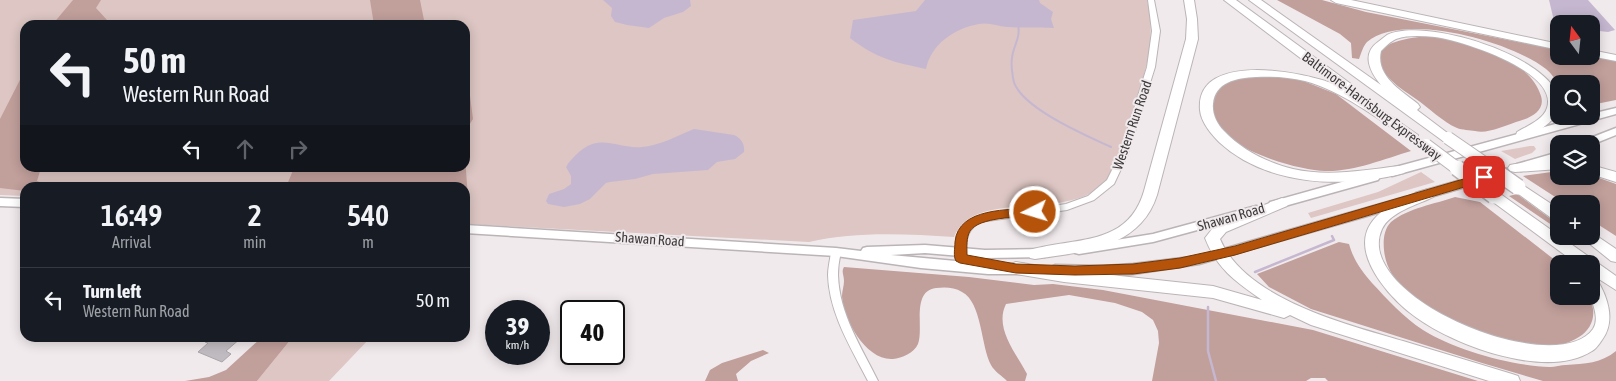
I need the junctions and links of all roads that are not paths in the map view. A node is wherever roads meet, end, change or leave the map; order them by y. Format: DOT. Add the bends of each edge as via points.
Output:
graph roads {
  1 [pos="1151,0"];
  2 [pos="1189,0"];
  3 [pos="1229,0"];
  4 [pos="1254,0"];
  5 [pos="1336,0"];
  6 [pos="1272,12"];
  7 [pos="1550,45"];
  8 [pos="1600,55"];
  9 [pos="1616,58"];
  10 [pos="1414,107"];
  11 [pos="1616,111"];
  12 [pos="1616,131"];
  13 [pos="1412,135"];
  14 [pos="1522,135"];
  15 [pos="1452,137"];
  16 [pos="1600,138"];
  17 [pos="1616,139"];
  18 [pos="1600,143"];
  19 [pos="1550,160"];
  20 [pos="1515,168"];
  21 [pos="1399,170"];
  22 [pos="1600,173"];
  23 [pos="1616,177"];
  24 [pos="1522,186"];
  25 [pos="1428,194"];
  26 [pos="0,202"];
  27 [pos="1282,203"];
  28 [pos="1550,203"];
  29 [pos="20,204"];
  30 [pos="1550,209"];
  31 [pos="1519,214"];
  32 [pos="470,229"];
  33 [pos="1600,237"];
  34 [pos="1599,245"];
  35 [pos="1616,248"];
  36 [pos="836,252"];
  37 [pos="1035,254"];
  38 [pos="961,255"];
  39 [pos="1219,255"];
  40 [pos="1566,255"];
  41 [pos="1576,255"];
  42 [pos="1616,257"];
  43 [pos="902,261"];
  44 [pos="1016,268"];
  45 [pos="1600,272"];
  46 [pos="1616,284"];
  47 [pos="1600,301"];
  48 [pos="1317,322"];
  49 [pos="873,381"];
  50 [pos="1512,381"];
  1 -- 38 [label="street, Western Run Road" via="1156,31 1152,67 1124,154 1111,182 1091,198 1067,207 978,219 964,230"];
  2 -- 37 [label="highway" via="1192,39 1144,211 1129,227 1101,241"];
  3 -- 13 [label="highway, Baltimore-Harrisburg Expressway"];
  4 -- 6 [label="highway, Baltimore-Harrisburg Expressway"];
  5 -- 7 [label="highway"];
  6 -- 10 [label="highway"];
  6 -- 15 [label="highway, Baltimore-Harrisburg Expressway"];
  8 -- 9 [label="highway"];
  10 -- 14 [label="highway" via="1379,74 1374,61 1379,46 1396,37 1413,34 1467,40 1517,60 1550,89 1554,102 1551,113"];
  10 -- 15 [label="highway"];
  11 -- 14 [label="main road, Shawan Road"];
  12 -- 16 [label="main road"];
  13 -- 21 [label="highway" via="1341,91 1295,75 1262,72 1233,76 1218,83 1207,98 1206,111 1217,131 1242,152 1267,165 1293,174 1328,178"];
  13 -- 31 [label="highway, Baltimore-Harrisburg Expressway, bridge"];
  14 -- 21 [label="main road, Shawan Road"];
  15 -- 24 [label="highway, Baltimore-Harrisburg Expressway, bridge"];
  17 -- 18 [label="main road"];
  19 -- 20 [label="highway"];
  20 -- 25 [label="main road, Shawan Road"];
  21 -- 27 [label="main road, Shawan Road"];
  22 -- 23 [label="highway"];
  24 -- 28 [label="highway"];
  24 -- 30 [label="highway, Baltimore-Harrisburg Expressway"];
  25 -- 39 [label="main road, Shawan Road"];
  25 -- 47 [label="highway" via="1384,218 1374,231 1373,248 1379,268 1394,289 1416,309 1447,329 1480,344 1515,354 1546,356 1570,353 1582,349 1596,338 1604,321"];
  26 -- 29 [label="main road"];
  27 -- 37 [label="main road, Shawan Road" via="1153,238 1086,250"];
  27 -- 39 [label="highway" via="1221,228 1212,238"];
  31 -- 40 [label="highway"];
  31 -- 41 [label="highway, Baltimore-Harrisburg Expressway"];
  32 -- 36 [label="main road, Shawan Road"];
  33 -- 35 [label="highway"];
  34 -- 42 [label="highway"];
  36 -- 38 [label="main road, Shawan Road" via="925,249"];
  36 -- 43 [label="main road, Shawan Road"];
  36 -- 49 [label="street" via="835,288 842,316"];
  37 -- 38 [label="main road, Shawan Road"];
  38 -- 43 [label="main road, Shawan Road"];
  38 -- 44 [label="main road, Shawan Road"];
  39 -- 44 [label="main road, Shawan Road" via="1114,270"];
  39 -- 48 [label="highway" via="1263,293"];
  43 -- 44 [label="main road, Shawan Road" via="988,269"];
  44 -- 48 [label="highway" via="1204,291"];
  45 -- 46 [label="highway, Baltimore-Harrisburg Expressway"];
  48 -- 50 [label="highway"];
}
